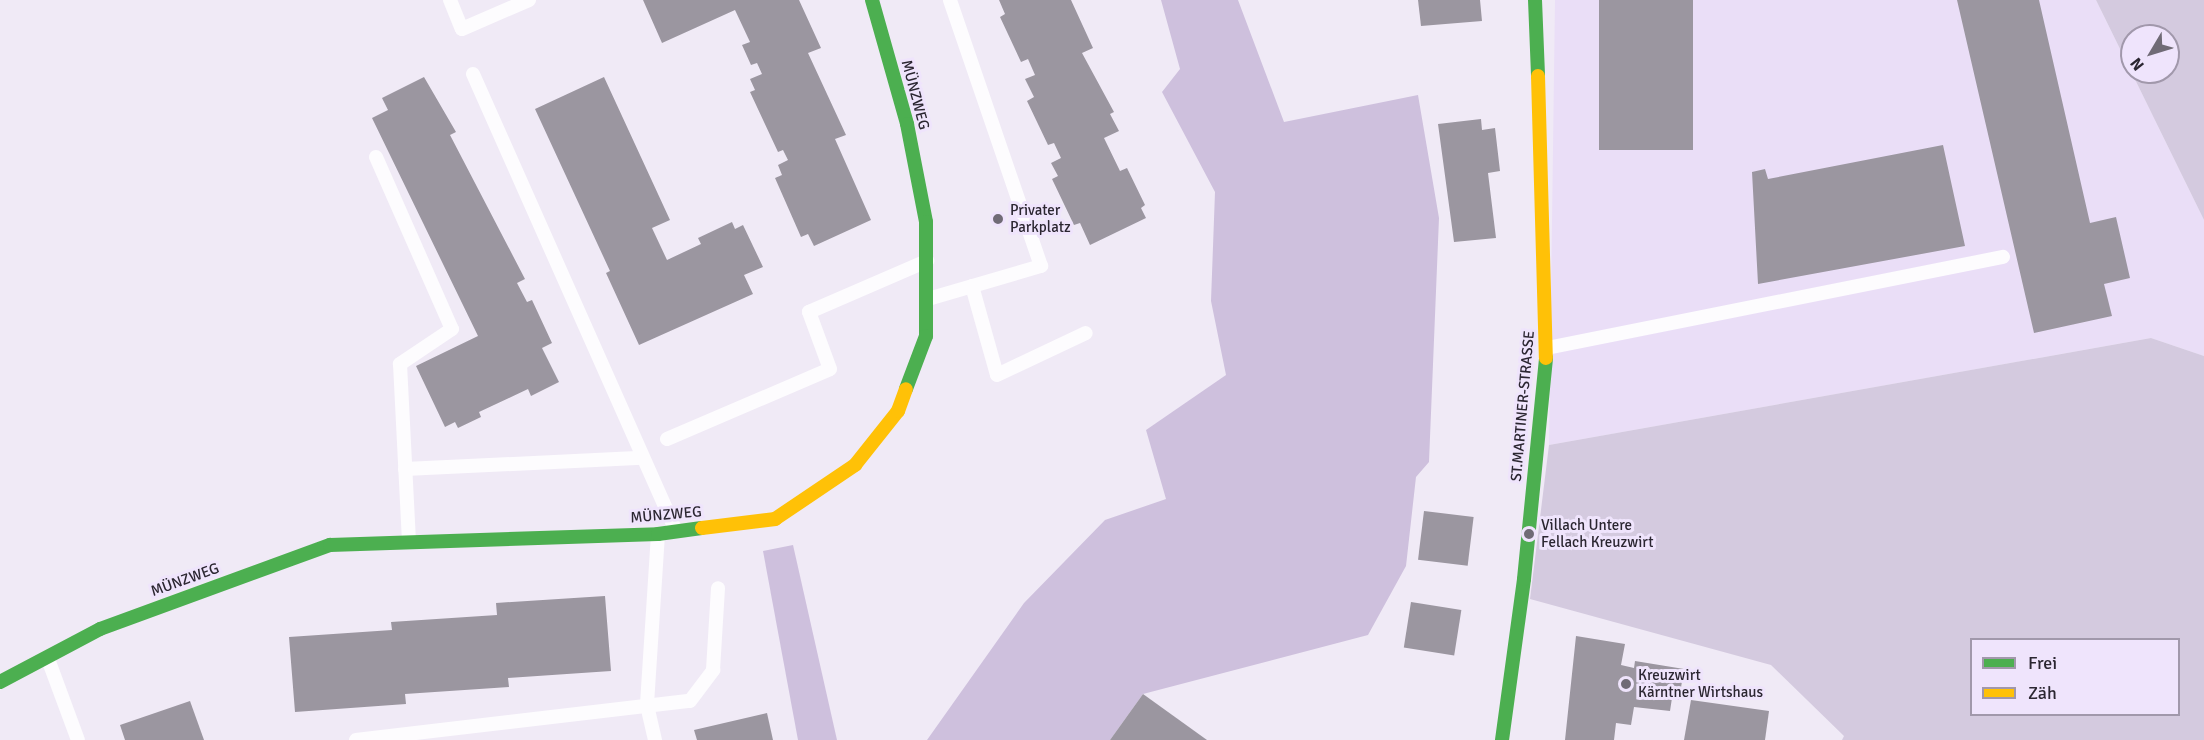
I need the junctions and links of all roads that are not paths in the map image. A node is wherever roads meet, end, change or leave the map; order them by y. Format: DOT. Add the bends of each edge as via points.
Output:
graph roads {
  1 [pos="450,0"];
  2 [pos="529,0"];
  3 [pos="873,0"];
  4 [pos="950,0"];
  5 [pos="1535,0"];
  6 [pos="473,74"];
  7 [pos="376,157"];
  8 [pos="2003,257"];
  9 [pos="927,261"];
  10 [pos="972,286"];
  11 [pos="928,299"];
  12 [pos="1086,333"];
  13 [pos="1547,348"];
  14 [pos="667,439"];
  15 [pos="642,458"];
  16 [pos="405,469"];
  17 [pos="676,531"];
  18 [pos="658,534"];
  19 [pos="409,542"];
  20 [pos="718,588"];
  21 [pos="48,659"];
  22 [pos="0,682"];
  23 [pos="647,704"];
  24 [pos="78,740"];
  25 [pos="356,740"];
  26 [pos="655,740"];
  27 [pos="1502,740"];
  1 -- 2 [label="lane" via="462,29"];
  3 -- 9 [label="street, MÜNZWEG" via="907,124 926,222"];
  4 -- 10 [label="lane" via="1041,266"];
  5 -- 13 [label="street, ST.MARTINER-STRASSE"];
  6 -- 15 [label="lane"];
  7 -- 16 [label="lane" via="452,329 400,364"];
  8 -- 13 [label="lane"];
  9 -- 11 [label="street, MÜNZWEG"];
  9 -- 14 [label="lane" via="809,312 830,369"];
  10 -- 11 [label="lane"];
  10 -- 12 [label="lane" via="997,375"];
  11 -- 17 [label="street, MÜNZWEG" via="926,336 898,411 855,465 775,519"];
  13 -- 27 [label="street, ST.MARTINER-STRASSE" via="1524,579"];
  15 -- 16 [label="lane"];
  15 -- 17 [label="lane"];
  16 -- 19 [label="lane"];
  17 -- 18 [label="street, MÜNZWEG"];
  18 -- 19 [label="street, MÜNZWEG"];
  18 -- 23 [label="lane"];
  19 -- 21 [label="street, MÜNZWEG" via="330,545 100,629"];
  20 -- 23 [label="lane" via="714,670 690,701"];
  21 -- 22 [label="street, MÜNZWEG"];
  21 -- 24 [label="lane"];
  23 -- 25 [label="lane"];
  23 -- 26 [label="lane"];
}
